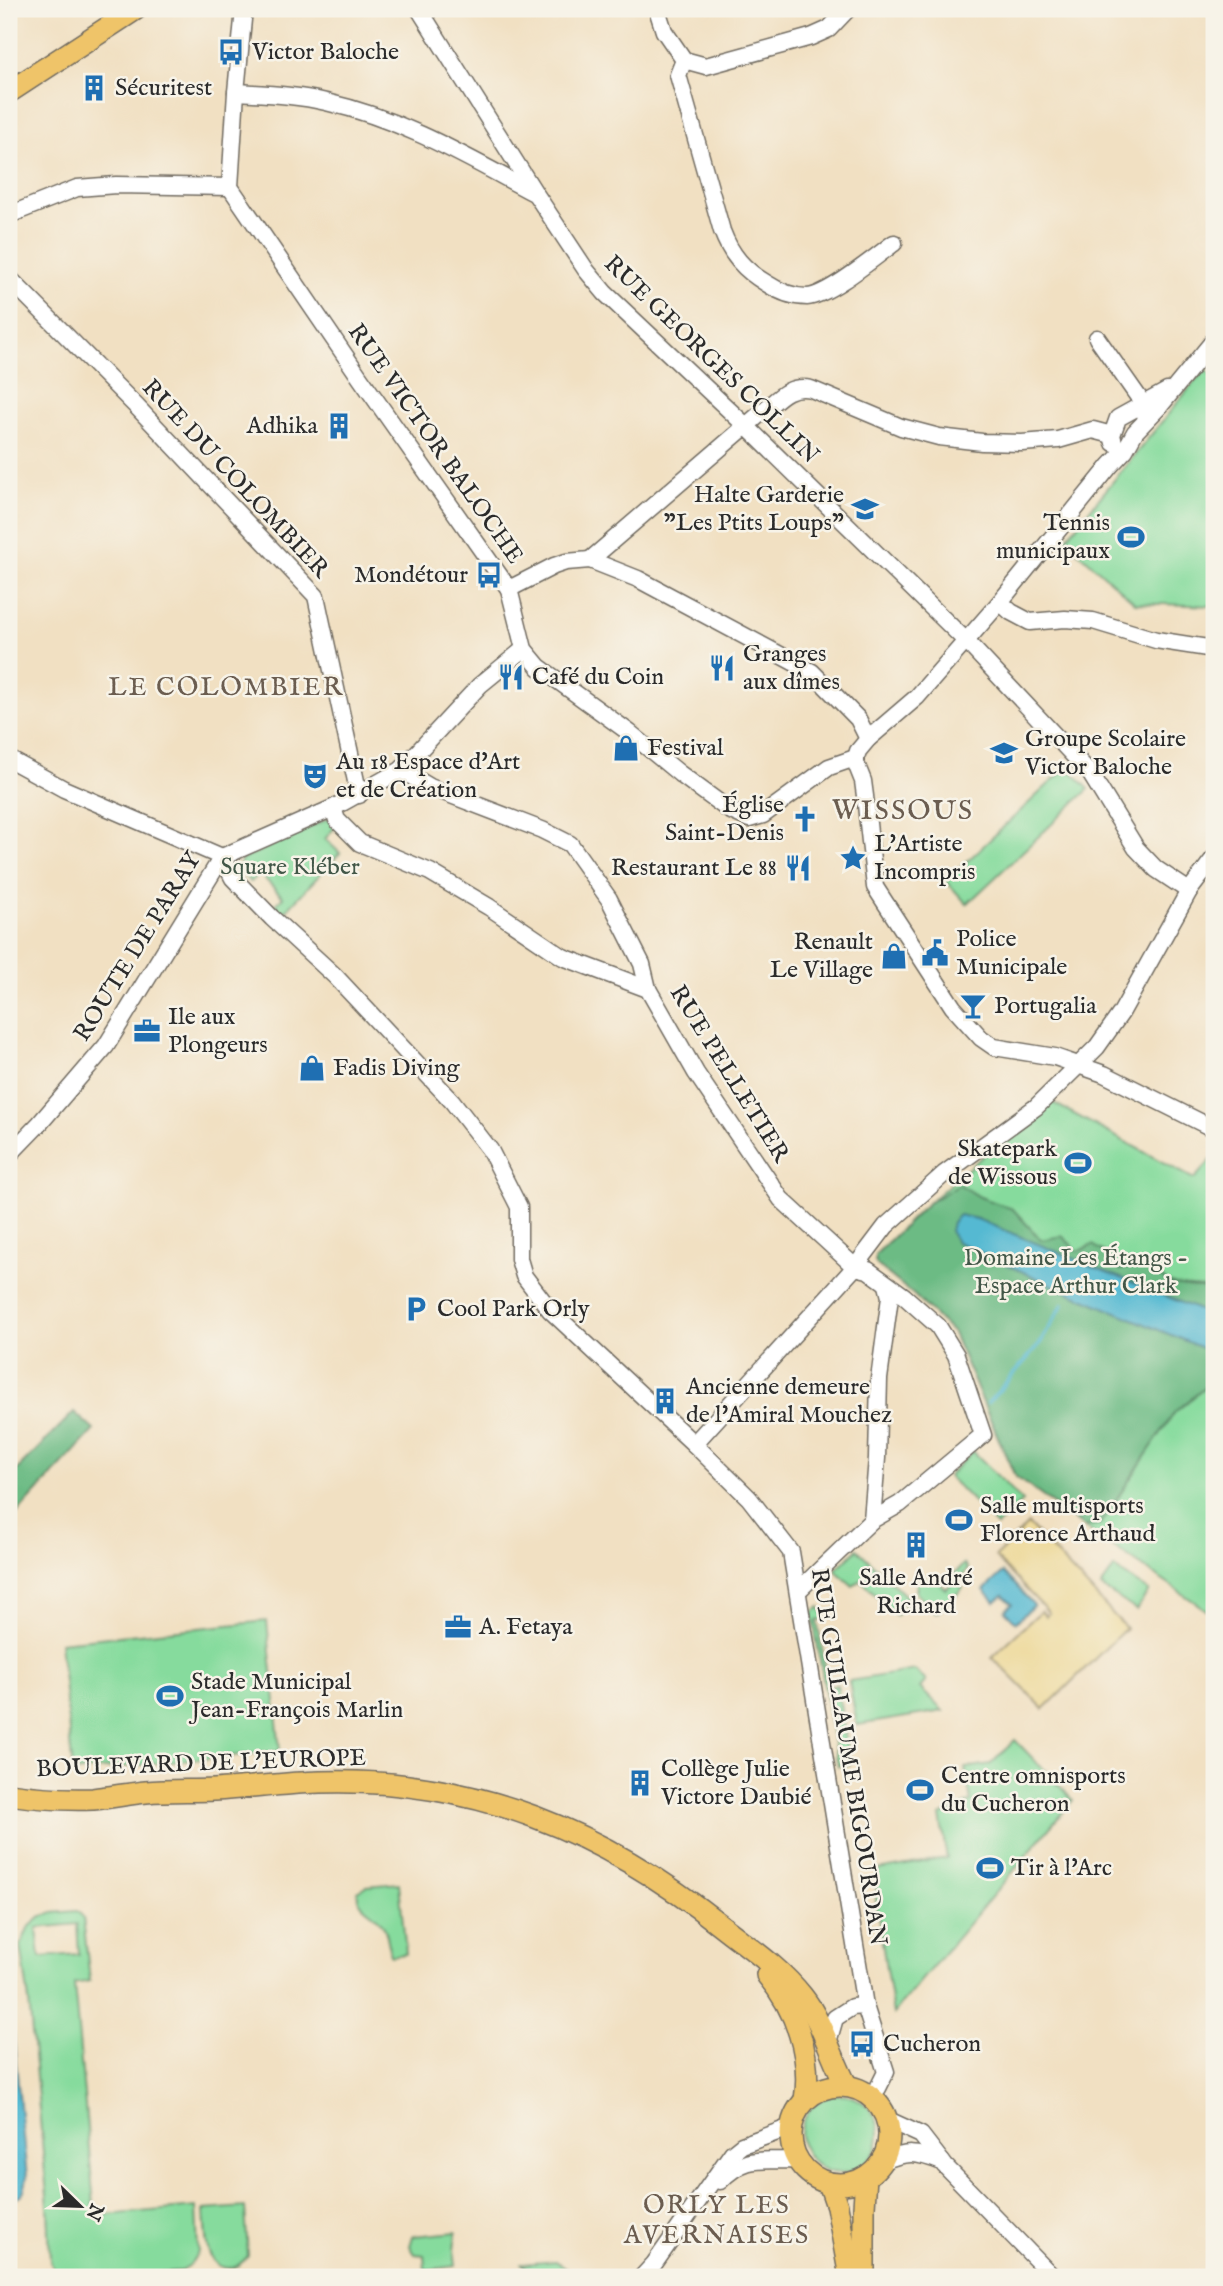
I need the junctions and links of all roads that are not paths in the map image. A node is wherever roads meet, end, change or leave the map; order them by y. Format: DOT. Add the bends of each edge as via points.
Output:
graph roads {
  1 [pos="136,9"];
  2 [pos="244,9"];
  3 [pos="419,9"];
  4 [pos="657,9"];
  5 [pos="848,9"];
  6 [pos="684,60"];
  7 [pos="9,92"];
  8 [pos="236,92"];
  9 [pos="230,187"];
  10 [pos="535,193"];
  11 [pos="9,215"];
  12 [pos="894,243"];
  13 [pos="9,278"];
  14 [pos="1097,338"];
  15 [pos="1214,340"];
  16 [pos="1145,413"];
  17 [pos="746,426"];
  18 [pos="1112,435"];
  19 [pos="1110,466"];
  20 [pos="590,560"];
  21 [pos="509,589"];
  22 [pos="1000,602"];
  23 [pos="965,641"];
  24 [pos="524,649"];
  25 [pos="1214,649"];
  26 [pos="868,739"];
  27 [pos="855,758"];
  28 [pos="9,759"];
  29 [pos="401,770"];
  30 [pos="359,795"];
  31 [pos="333,808"];
  32 [pos="222,856"];
  33 [pos="1214,858"];
  34 [pos="1189,891"];
  35 [pos="648,989"];
  36 [pos="1077,1065"];
  37 [pos="1214,1129"];
  38 [pos="9,1155"];
  39 [pos="855,1266"];
  40 [pos="887,1285"];
  41 [pos="694,1444"];
  42 [pos="872,1520"];
  43 [pos="799,1590"];
  44 [pos="9,1794"];
  45 [pos="734,1936"];
  46 [pos="865,2006"];
  47 [pos="827,2046"];
  48 [pos="847,2086"];
  49 [pos="868,2095"];
  50 [pos="805,2100"];
  51 [pos="886,2119"];
  52 [pos="791,2127"];
  53 [pos="797,2160"];
  54 [pos="943,2163"];
  55 [pos="874,2169"];
  56 [pos="829,2183"];
  57 [pos="691,2210"];
  58 [pos="646,2275"];
  59 [pos="850,2277"];
  60 [pos="864,2277"];
  61 [pos="1053,2277"];
  1 -- 7 [label="main road"];
  2 -- 8 [label="street"];
  3 -- 10 [label="street, RUE GEORGES COLLIN"];
  4 -- 6 [label="street" via="664,31"];
  5 -- 6 [label="street" via="829,29 811,37 706,66"];
  6 -- 12 [label="street" via="678,75 718,218 729,250 741,265 777,290 808,297 825,291"];
  8 -- 9 [label="street"];
  8 -- 10 [label="street" via="352,109 426,135"];
  9 -- 11 [label="street" via="77,188"];
  9 -- 21 [label="street, RUE VICTOR BALOCHE"];
  10 -- 17 [label="street, RUE GEORGES COLLIN" via="605,293"];
  13 -- 30 [label="street, RUE DU COLOMBIER" via="316,596"];
  14 -- 16 [label="street"];
  15 -- 16 [label="street"];
  16 -- 18 [label="street" via="1118,418"];
  16 -- 19 [label="street" via="1125,450"];
  17 -- 18 [label="street" via="799,386 901,427 939,437 1022,443 1058,440 1093,430"];
  17 -- 20 [label="street"];
  17 -- 23 [label="street, RUE GEORGES COLLIN"];
  18 -- 19 [label="street"];
  19 -- 22 [label="street"];
  20 -- 21 [label="street" via="554,566"];
  20 -- 26 [label="street" via="638,579 812,672 858,719"];
  21 -- 24 [label="street, RUE VICTOR BALOCHE"];
  22 -- 23 [label="street"];
  22 -- 25 [label="street" via="1030,622 1093,621 1156,640"];
  23 -- 26 [label="street" via="917,697"];
  23 -- 34 [label="street, RUE GEORGES COLLIN" via="1090,773 1145,859"];
  24 -- 27 [label="street" via="539,667 680,774 749,819 763,815 829,767"];
  24 -- 29 [label="street" via="480,685"];
  26 -- 27 [label="street"];
  27 -- 36 [label="street" via="864,788 874,887 953,1007 994,1047"];
  28 -- 32 [label="street" via="64,789"];
  29 -- 30 [label="street"];
  29 -- 35 [label="street" via="430,787 570,845 609,899 642,964"];
  30 -- 31 [label="street"];
  31 -- 32 [label="street"];
  31 -- 35 [label="street, RUE PELLETIER" via="337,820 360,843 430,872 563,957"];
  32 -- 38 [label="street, ROUTE DE PARAY" via="106,1046"];
  32 -- 41 [label="street, RUE GUILLAUME BIGOURDAN" via="233,878 335,976 452,1101 490,1150 519,1207 519,1259 524,1276 550,1310"];
  33 -- 34 [label="street"];
  34 -- 36 [label="street" via="1121,1013"];
  35 -- 39 [label="street, RUE PELLETIER" via="696,1073 781,1199"];
  36 -- 37 [label="street" via="1111,1077"];
  36 -- 39 [label="street" via="1036,1107 911,1202"];
  39 -- 40 [label="street, RUE PELLETIER" via="867,1269"];
  39 -- 41 [label="street"];
  40 -- 42 [label="street" via="890,1297 879,1379"];
  40 -- 42 [label="street, RUE PELLETIER" via="938,1326 956,1354 983,1435 900,1504"];
  41 -- 43 [label="street, RUE GUILLAUME BIGOURDAN" via="749,1498 791,1552"];
  42 -- 43 [label="street"];
  43 -- 46 [label="street, RUE GUILLAUME BIGOURDAN"];
  44 -- 45 [label="main road, BOULEVARD DE L'EUROPE" via="93,1799 346,1782 450,1793 531,1814 601,1845 662,1880"];
  45 -- 47 [label="main road, BOULEVARD DE L'EUROPE" via="770,1963 803,1998"];
  45 -- 50 [label="main road, BOULEVARD DE L'EUROPE" via="775,1985 792,2014 806,2066"];
  46 -- 47 [label="street" via="852,2007 835,2018"];
  46 -- 49 [label="street, RUE GUILLAUME BIGOURDAN" via="886,2072 878,2088"];
  47 -- 48 [label="main road, BOULEVARD DE L'EUROPE"];
  48 -- 49 [label="main road"];
  48 -- 50 [label="main road" via="824,2088"];
  49 -- 51 [label="main road"];
  50 -- 52 [label="main road"];
  51 -- 54 [label="street" via="921,2136"];
  51 -- 55 [label="main road" via="888,2141"];
  52 -- 53 [label="main road"];
  52 -- 57 [label="street" via="732,2153"];
  53 -- 56 [label="main road" via="816,2179"];
  53 -- 57 [label="street" via="757,2160 735,2166"];
  54 -- 55 [label="street" via="912,2153"];
  54 -- 61 [label="street"];
  55 -- 56 [label="main road" via="848,2184"];
  55 -- 60 [label="main road"];
  56 -- 59 [label="main road"];
  57 -- 58 [label="street"];
}
